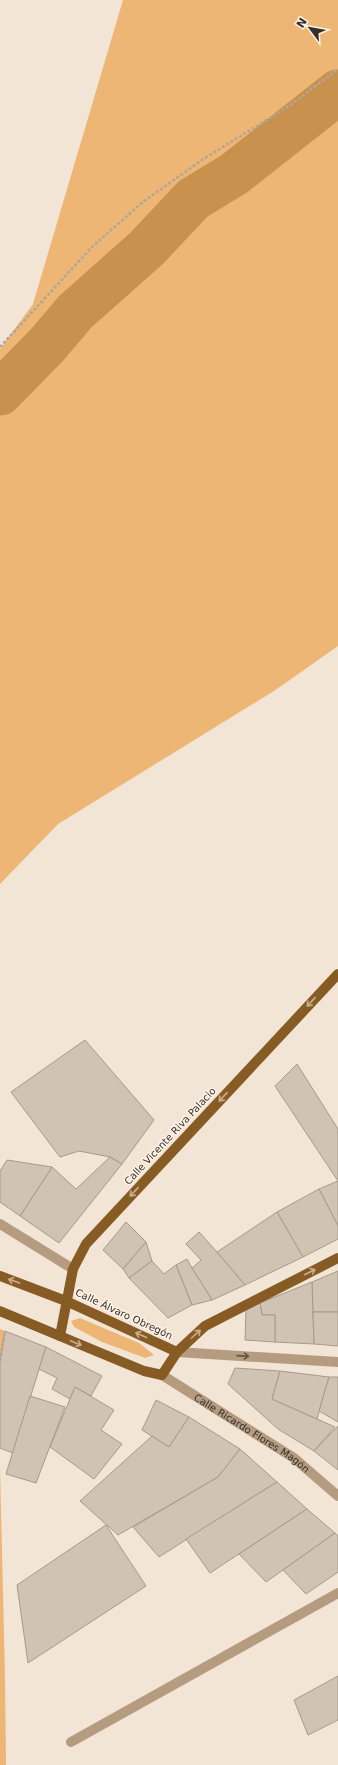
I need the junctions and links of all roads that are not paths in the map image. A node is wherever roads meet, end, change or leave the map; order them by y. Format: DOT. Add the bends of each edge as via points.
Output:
graph roads {
  1 [pos="338,974"];
  2 [pos="0,1224"];
  3 [pos="338,1258"];
  4 [pos="73,1270"];
  5 [pos="0,1276"];
  6 [pos="66,1301"];
  7 [pos="0,1311"];
  8 [pos="60,1336"];
  9 [pos="176,1352"];
  10 [pos="338,1362"];
  11 [pos="162,1375"];
  12 [pos="338,1496"];
  13 [pos="338,1593"];
  14 [pos="71,1742"];
  1 -- 4 [label="main road, Calle Vicente Riva Palacio, one-way" via="86,1244"];
  2 -- 4 [label="street"];
  9 -- 3 [label="main road, one-way" via="205,1326"];
  4 -- 6 [label="main road, Calle Vicente Riva Palacio"];
  6 -- 5 [label="main road, Calle Álvaro Obregón, one-way"];
  6 -- 8 [label="main road, Calle Vicente Riva Palacio"];
  9 -- 6 [label="main road, Calle Álvaro Obregón, one-way"];
  7 -- 8 [label="main road"];
  8 -- 11 [label="main road, one-way" via="144,1371"];
  9 -- 10 [label="street, Calle Álvaro Obregón, one-way"];
  9 -- 11 [label="main road"];
  11 -- 12 [label="street, Calle Ricardo Flores Magón" via="294,1458"];
  13 -- 14 [label="street"];
}
